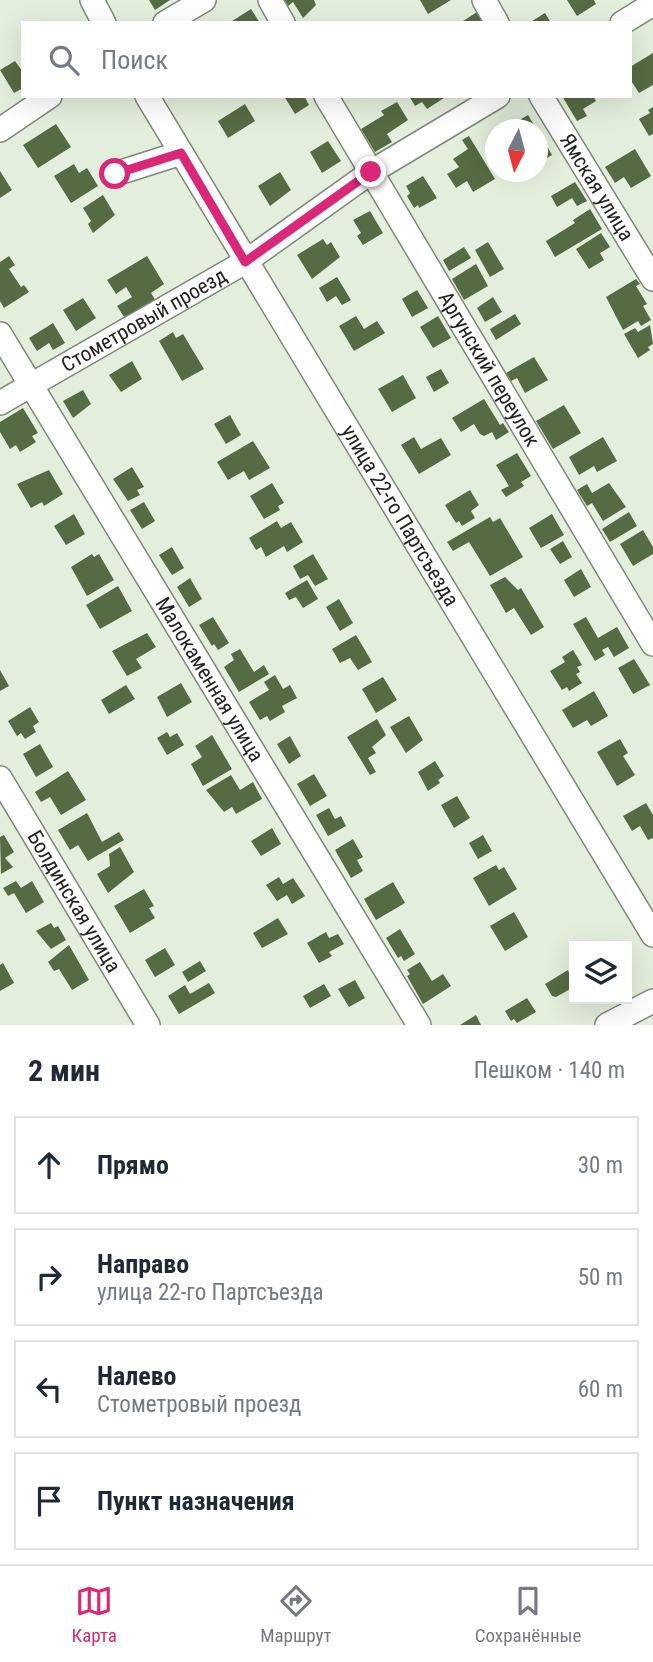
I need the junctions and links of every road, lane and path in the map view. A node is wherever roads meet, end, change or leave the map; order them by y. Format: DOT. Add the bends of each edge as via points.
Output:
graph roads {
  1 [pos="92,0"];
  2 [pos="204,0"];
  3 [pos="270,0"];
  4 [pos="484,0"];
  5 [pos="653,4"];
  6 [pos="103,21"];
  7 [pos="168,21"];
  8 [pos="282,21"];
  9 [pos="496,21"];
  10 [pos="625,21"];
  11 [pos="47,98"];
  12 [pos="148,98"];
  13 [pos="328,98"];
  14 [pos="495,98"];
  15 [pos="542,98"];
  16 [pos="0,130"];
  17 [pos="181,153"];
  18 [pos="371,172"];
  19 [pos="115,174"];
  20 [pos="245,262"];
  21 [pos="653,279"];
  22 [pos="0,334"];
  23 [pos="31,385"];
  24 [pos="0,403"];
  25 [pos="653,644"];
  26 [pos="0,778"];
  27 [pos="653,934"];
  28 [pos="653,1001"];
  29 [pos="148,1025"];
  30 [pos="419,1025"];
  31 [pos="607,1025"];
  1 -- 6 [label="street"];
  2 -- 7 [label="street"];
  3 -- 8 [label="street"];
  4 -- 9 [label="street"];
  5 -- 10 [label="street"];
  11 -- 16 [label="street"];
  12 -- 17 [label="street, улица 22-го Партсъезда"];
  13 -- 18 [label="street, Аргунский переулок"];
  14 -- 18 [label="street, Стометровый проезд"];
  15 -- 21 [label="street, Ямская улица"];
  17 -- 19 [label="street"];
  17 -- 20 [label="street, улица 22-го Партсъезда"];
  18 -- 20 [label="street, Стометровый проезд"];
  18 -- 25 [label="street, Аргунский переулок"];
  20 -- 23 [label="street, Стометровый проезд"];
  20 -- 27 [label="street, улица 22-го Партсъезда"];
  22 -- 23 [label="street, Малокаменная улица"];
  23 -- 24 [label="street, Стометровый проезд"];
  23 -- 30 [label="street, Малокаменная улица"];
  26 -- 29 [label="street, Болдинская улица"];
  28 -- 31 [label="street"];
}
